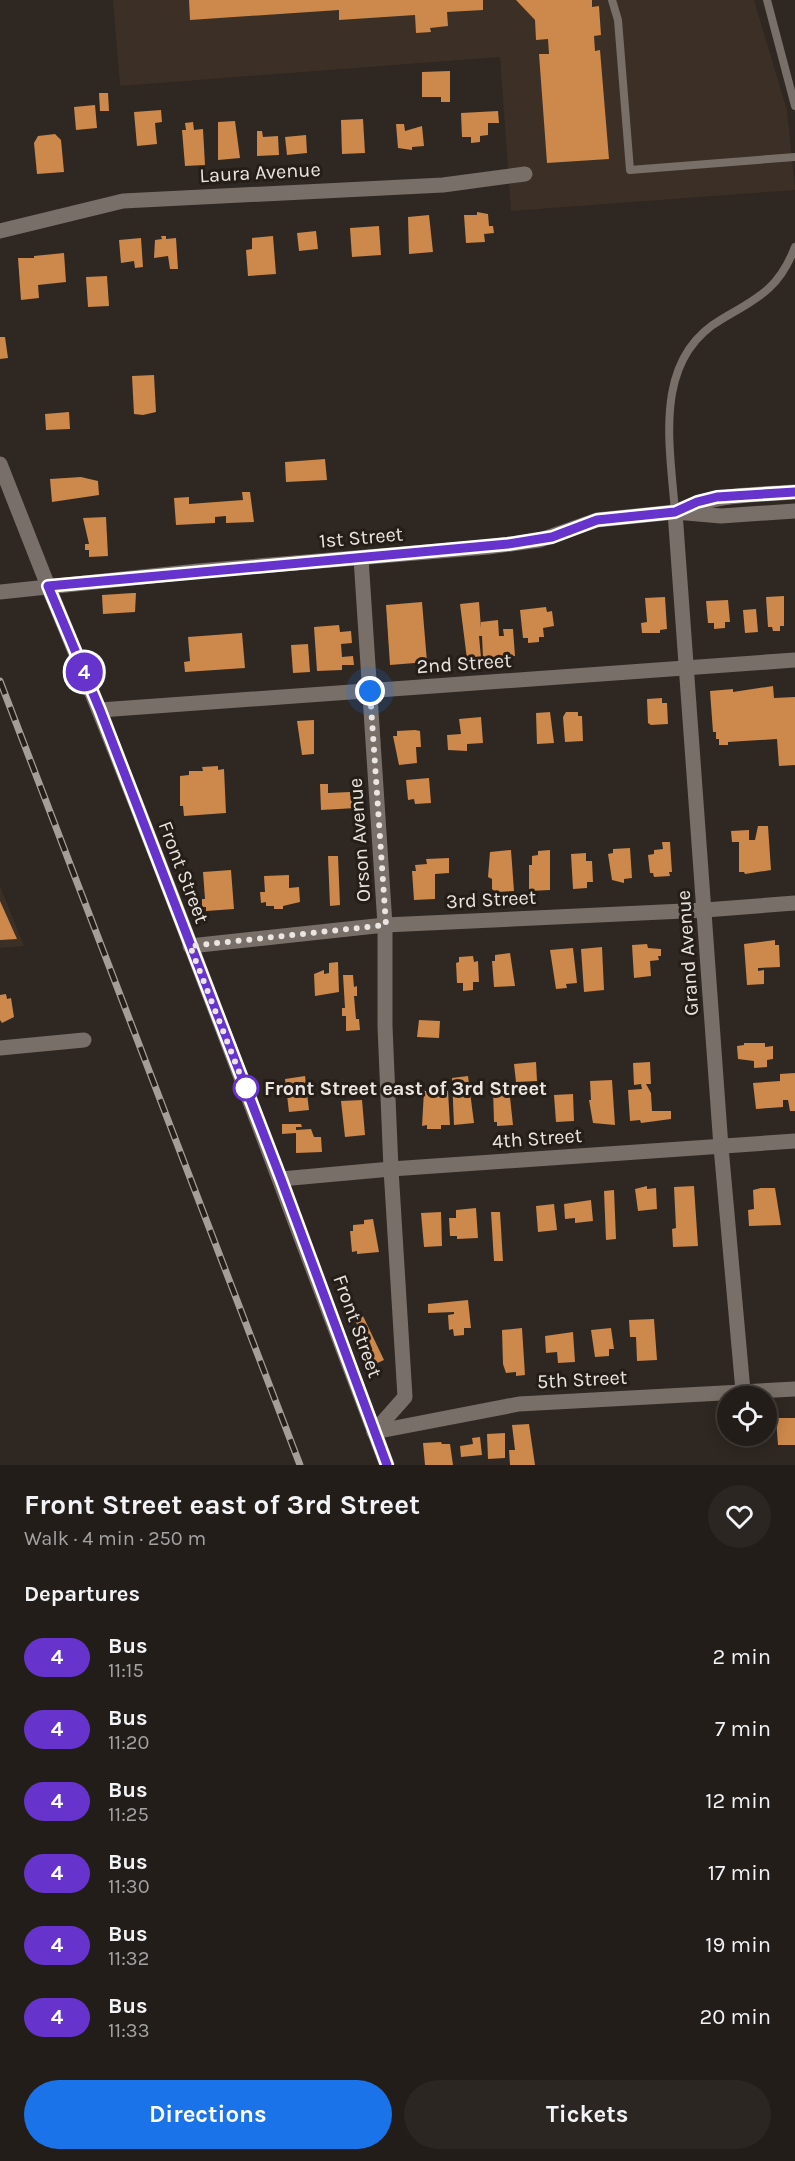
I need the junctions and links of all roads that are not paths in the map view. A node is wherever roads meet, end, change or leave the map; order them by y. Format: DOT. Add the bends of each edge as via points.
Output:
graph roads {
  1 [pos="612,0"];
  2 [pos="767,0"];
  3 [pos="795,106"];
  4 [pos="795,157"];
  5 [pos="525,174"];
  6 [pos="0,231"];
  7 [pos="795,247"];
  8 [pos="792,266"];
  9 [pos="0,464"];
  10 [pos="795,492"];
  11 [pos="795,511"];
  12 [pos="675,512"];
  13 [pos="361,558"];
  14 [pos="48,586"];
  15 [pos="0,592"];
  16 [pos="795,660"];
  17 [pos="685,668"];
  18 [pos="370,691"];
  19 [pos="100,710"];
  20 [pos="795,903"];
  21 [pos="705,910"];
  22 [pos="386,925"];
  23 [pos="190,946"];
  24 [pos="84,1040"];
  25 [pos="0,1048"];
  26 [pos="795,1141"];
  27 [pos="722,1147"];
  28 [pos="391,1168"];
  29 [pos="281,1179"];
  30 [pos="743,1386"];
  31 [pos="795,1389"];
  32 [pos="777,1390"];
  33 [pos="717,1393"];
  34 [pos="374,1432"];
  35 [pos="387,1465"];
  1 -- 4 [label="lane" via="618,20 630,170"];
  2 -- 3 [label="lane"];
  5 -- 6 [label="street, Laura Avenue" via="442,185 123,201"];
  7 -- 8 [label="lane"];
  8 -- 12 [label="lane" via="756,301 699,336 675,376 669,411"];
  9 -- 14 [label="street, Front Street"];
  10 -- 12 [label="street, 1st Street" via="717,497"];
  11 -- 12 [label="street, 1st Street" via="721,516"];
  12 -- 13 [label="street, 1st Street" via="597,520 528,542"];
  12 -- 17 [label="street, Grand Avenue"];
  13 -- 14 [label="street, 1st Street"];
  13 -- 18 [label="street, Orson Avenue"];
  14 -- 15 [label="street, 1st Street"];
  14 -- 19 [label="street, Front Street"];
  16 -- 17 [label="street, 2nd Street"];
  17 -- 18 [label="street, 2nd Street"];
  17 -- 21 [label="street, Grand Avenue"];
  18 -- 19 [label="street, 2nd Street"];
  18 -- 22 [label="street, Orson Avenue"];
  19 -- 23 [label="street, Front Street"];
  20 -- 21 [label="street, 3rd Street"];
  21 -- 22 [label="street, 3rd Street"];
  21 -- 27 [label="street, Grand Avenue"];
  22 -- 23 [label="street, 3rd Street"];
  22 -- 28 [label="street, Orson Avenue"];
  23 -- 29 [label="street, Front Street"];
  24 -- 25 [label="street"];
  26 -- 27 [label="street, 4th Street"];
  27 -- 28 [label="street, 4th Street"];
  27 -- 30 [label="street, Grand Avenue"];
  28 -- 29 [label="street, 4th Street"];
  28 -- 34 [label="street, Orson Avenue" via="405,1397"];
  29 -- 34 [label="street, Front Street"];
  31 -- 32 [label="street, 5th Street"];
  33 -- 34 [label="street, 5th Street" via="519,1404"];
  34 -- 35 [label="street, Front Street"];
}
